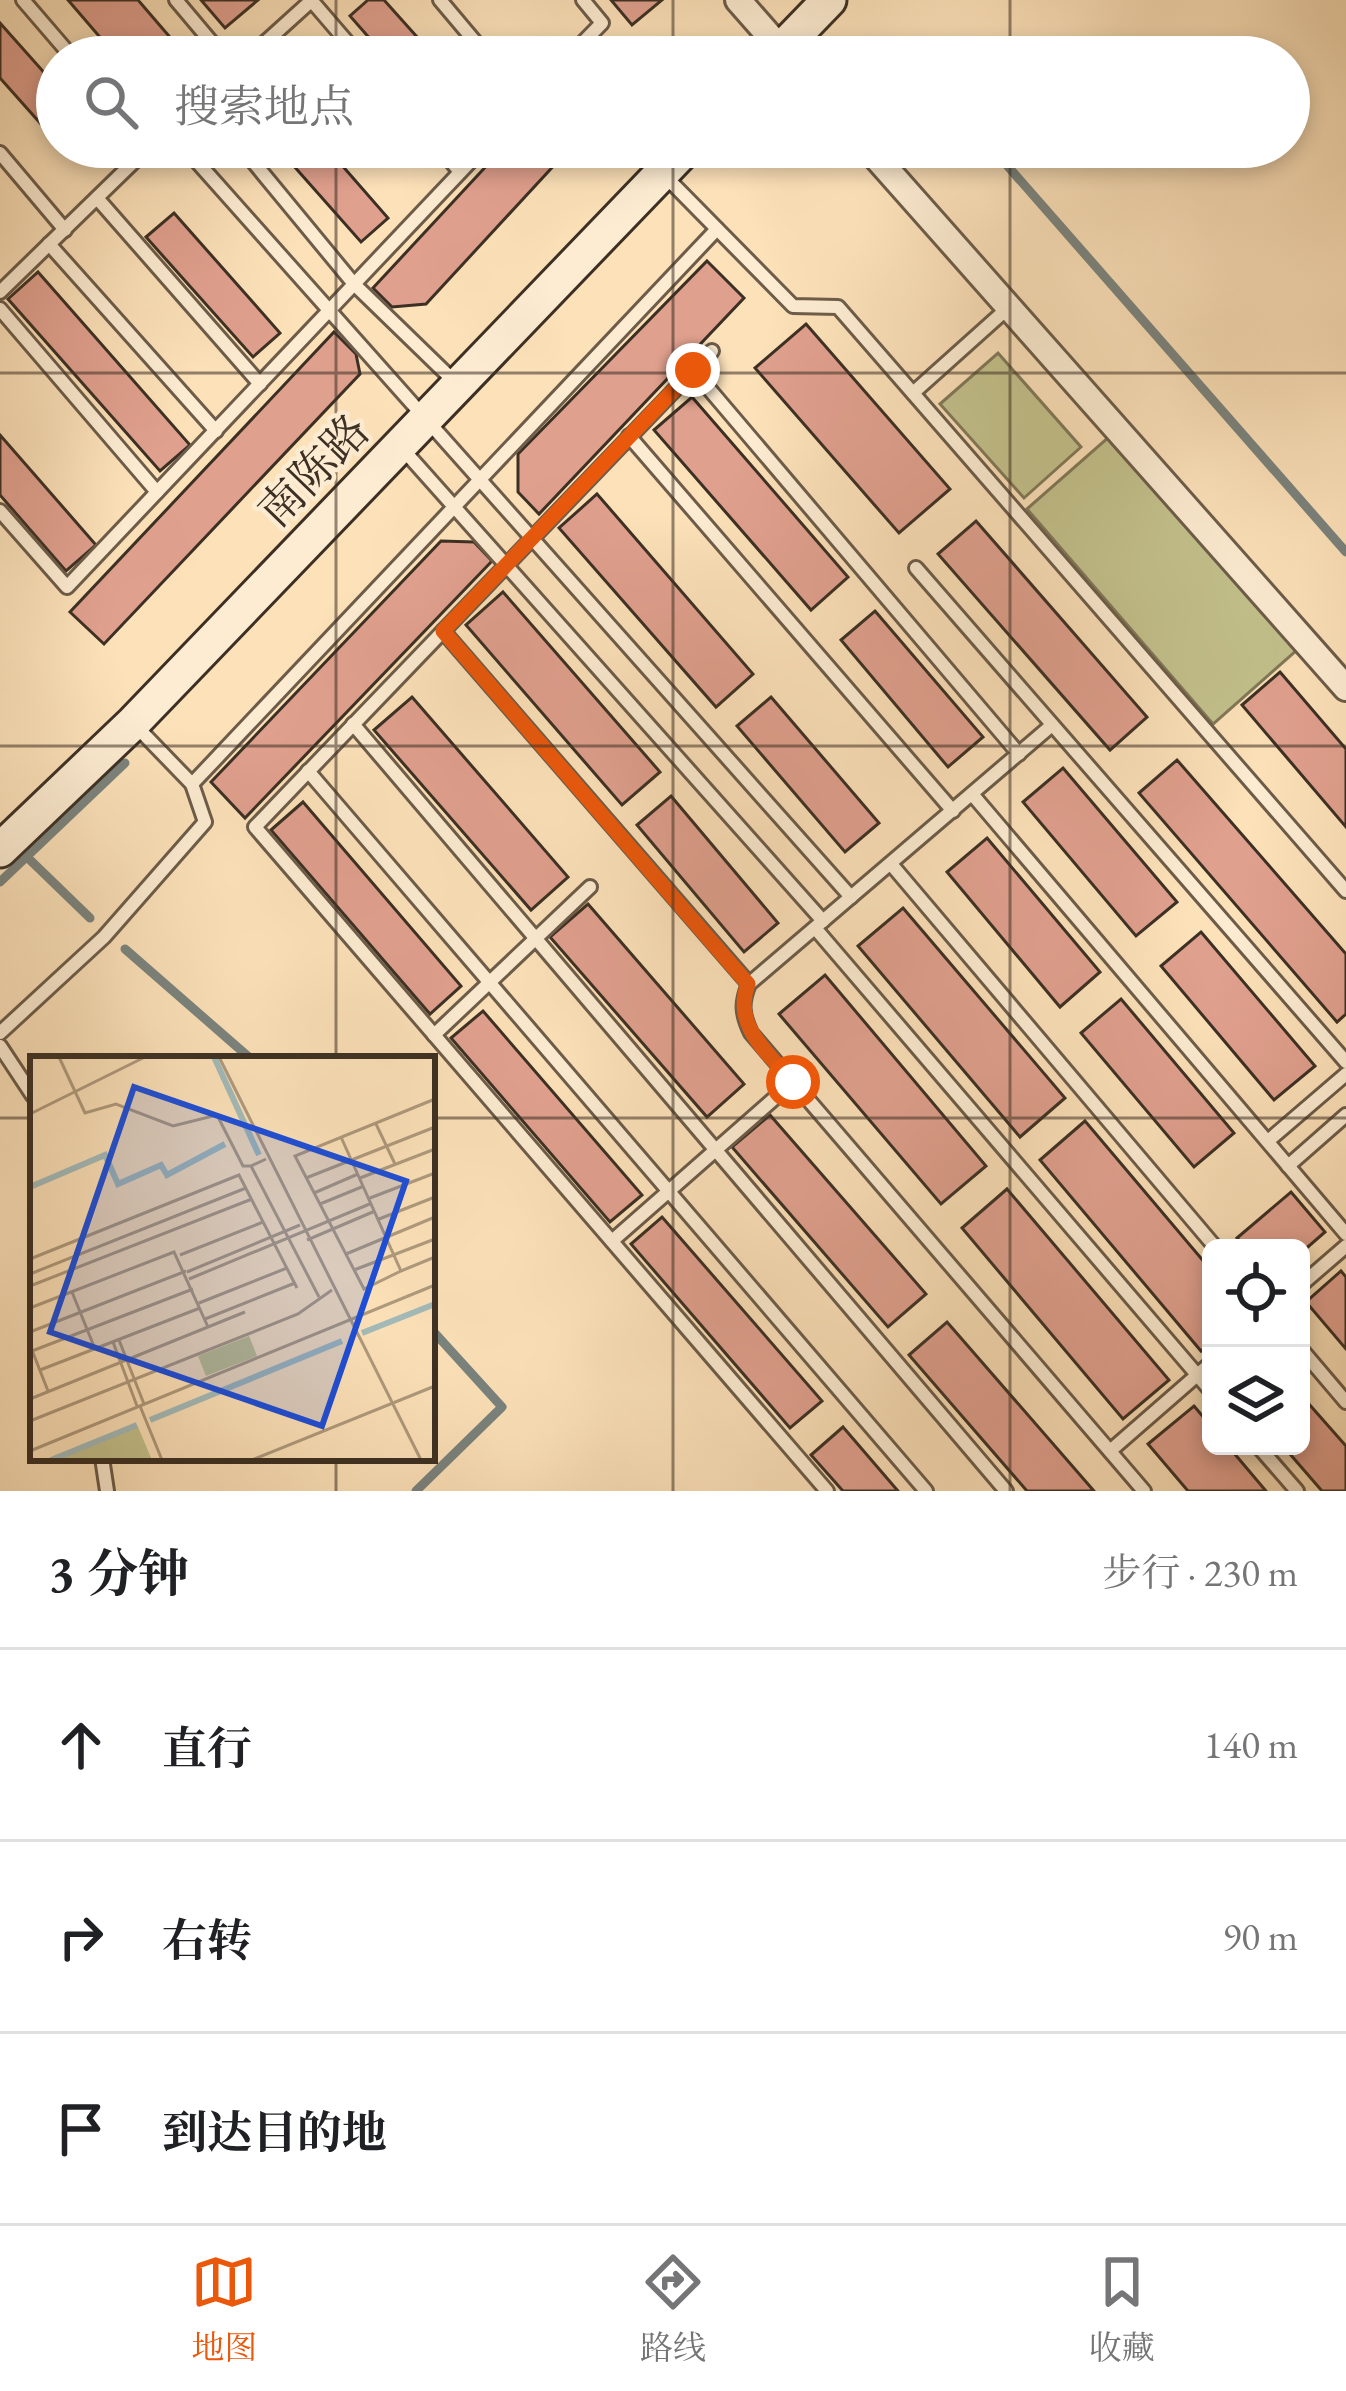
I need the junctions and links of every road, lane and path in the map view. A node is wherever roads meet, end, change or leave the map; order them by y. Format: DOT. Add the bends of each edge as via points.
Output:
graph roads {
  1 [pos="23,0"];
  2 [pos="176,0"];
  3 [pos="311,0"];
  4 [pos="440,0"];
  5 [pos="583,0"];
  6 [pos="738,0"];
  7 [pos="829,0"];
  8 [pos="54,36"];
  9 [pos="206,36"];
  10 [pos="272,36"];
  11 [pos="342,36"];
  12 [pos="470,36"];
  13 [pos="589,36"];
  14 [pos="767,36"];
  15 [pos="797,36"];
  16 [pos="0,153"];
  17 [pos="128,168"];
  18 [pos="203,168"];
  19 [pos="258,168"];
  20 [pos="457,168"];
  21 [pos="464,168"];
  22 [pos="667,168"];
  23 [pos="886,168"];
  24 [pos="460,172"];
  25 [pos="662,173"];
  26 [pos="97,198"];
  27 [pos="717,229"];
  28 [pos="65,230"];
  29 [pos="49,244"];
  30 [pos="354,284"];
  31 [pos="0,292"];
  32 [pos="1010,308"];
  33 [pos="0,309"];
  34 [pos="330,310"];
  35 [pos="712,351"];
  36 [pos="693,370"];
  37 [pos="260,384"];
  38 [pos="458,385"];
  39 [pos="913,393"];
  40 [pos="424,420"];
  41 [pos="215,431"];
  42 [pos="629,436"];
  43 [pos="400,445"];
  44 [pos="478,481"];
  45 [pos="157,492"];
  46 [pos="454,507"];
  47 [pos="0,511"];
  48 [pos="531,539"];
  49 [pos="506,565"];
  50 [pos="916,568"];
  51 [pos="443,631"];
  52 [pos="1346,688"];
  53 [pos="133,723"];
  54 [pos="353,724"];
  55 [pos="1052,724"];
  56 [pos="1019,754"];
  57 [pos="308,771"];
  58 [pos="193,784"];
  59 [pos="972,794"];
  60 [pos="953,811"];
  61 [pos="0,850"];
  62 [pos="891,864"];
  63 [pos="590,887"];
  64 [pos="1346,892"];
  65 [pos="851,897"];
  66 [pos="819,925"];
  67 [pos="536,938"];
  68 [pos="489,983"];
  69 [pos="748,984"];
  70 [pos="0,1033"];
  71 [pos="434,1035"];
  72 [pos="0,1046"];
  73 [pos="1346,1062"];
  74 [pos="1346,1074"];
  75 [pos="793,1082"];
  76 [pos="30,1091"];
  77 [pos="1346,1115"];
  78 [pos="1268,1141"];
  79 [pos="715,1149"];
  80 [pos="1288,1166"];
  81 [pos="668,1190"];
  82 [pos="1346,1234"];
  83 [pos="1208,1239"];
  84 [pos="612,1241"];
  85 [pos="1346,1246"];
  86 [pos="1310,1278"];
  87 [pos="1310,1360"];
  88 [pos="1202,1371"];
  89 [pos="1198,1375"];
  90 [pos="1202,1380"];
  91 [pos="1346,1402"];
  92 [pos="1110,1451"];
  93 [pos="1266,1455"];
  94 [pos="102,1461"];
  95 [pos="107,1491"];
  96 [pos="827,1491"];
  97 [pos="926,1491"];
  98 [pos="1006,1491"];
  99 [pos="1144,1491"];
  100 [pos="1297,1491"];
  1 -- 8 [label="lane"];
  2 -- 9 [label="lane"];
  3 -- 10 [label="lane"];
  3 -- 11 [label="lane"];
  4 -- 12 [label="lane"];
  5 -- 13 [label="lane" via="602,23"];
  6 -- 14 [label="street"];
  7 -- 15 [label="street"];
  16 -- 28 [label="lane"];
  17 -- 26 [label="lane"];
  18 -- 34 [label="lane"];
  19 -- 30 [label="lane"];
  20 -- 24 [label="lane"];
  21 -- 24 [label="lane"];
  22 -- 25 [label="street, 南陈路"];
  23 -- 32 [label="street"];
  24 -- 30 [label="lane"];
  25 -- 27 [label="lane"];
  25 -- 38 [label="street, 南陈路"];
  26 -- 28 [label="lane"];
  26 -- 37 [label="lane"];
  27 -- 39 [label="lane" via="793,306 838,307"];
  27 -- 44 [label="lane"];
  28 -- 29 [label="lane"];
  29 -- 31 [label="lane"];
  29 -- 41 [label="lane"];
  30 -- 34 [label="lane"];
  30 -- 38 [label="lane"];
  32 -- 39 [label="lane"];
  32 -- 52 [label="street"];
  33 -- 45 [label="lane"];
  34 -- 37 [label="lane"];
  34 -- 40 [label="lane"];
  35 -- 36 [label="lane"];
  36 -- 42 [label="lane"];
  36 -- 56 [label="lane"];
  37 -- 41 [label="lane"];
  38 -- 40 [label="street, 南陈路"];
  39 -- 64 [label="lane"];
  40 -- 43 [label="street, 南陈路"];
  40 -- 44 [label="lane"];
  41 -- 45 [label="lane"];
  42 -- 48 [label="lane"];
  42 -- 60 [label="lane"];
  43 -- 46 [label="lane"];
  43 -- 53 [label="street, 南陈路"];
  44 -- 46 [label="lane"];
  44 -- 48 [label="lane"];
  45 -- 47 [label="lane" via="67,587"];
  46 -- 49 [label="lane"];
  46 -- 58 [label="lane"];
  48 -- 49 [label="lane"];
  48 -- 65 [label="lane"];
  49 -- 51 [label="lane"];
  49 -- 66 [label="lane"];
  50 -- 55 [label="lane"];
  51 -- 54 [label="lane"];
  51 -- 69 [label="lane"];
  53 -- 58 [label="lane"];
  53 -- 61 [label="street, 南陈路"];
  54 -- 57 [label="lane"];
  54 -- 67 [label="lane"];
  55 -- 56 [label="lane"];
  55 -- 73 [label="lane"];
  56 -- 59 [label="lane"];
  57 -- 68 [label="lane"];
  57 -- 71 [label="lane" via="255,827"];
  58 -- 70 [label="lane" via="205,822 104,937"];
  59 -- 60 [label="lane"];
  59 -- 78 [label="lane"];
  60 -- 62 [label="lane"];
  62 -- 65 [label="lane"];
  62 -- 83 [label="lane"];
  63 -- 67 [label="lane"];
  65 -- 66 [label="lane"];
  66 -- 69 [label="lane"];
  66 -- 89 [label="lane"];
  67 -- 68 [label="lane"];
  67 -- 79 [label="lane"];
  68 -- 71 [label="lane"];
  68 -- 81 [label="lane"];
  69 -- 75 [label="lane" via="742,1000 751,1033"];
  71 -- 84 [label="lane"];
  72 -- 76 [label="lane"];
  74 -- 78 [label="lane"];
  75 -- 79 [label="lane"];
  75 -- 92 [label="lane"];
  77 -- 80 [label="lane"];
  78 -- 80 [label="lane"];
  79 -- 81 [label="lane"];
  79 -- 98 [label="lane"];
  80 -- 82 [label="lane"];
  81 -- 84 [label="lane"];
  81 -- 97 [label="lane"];
  84 -- 96 [label="lane"];
  85 -- 86 [label="lane"];
  87 -- 91 [label="lane"];
  88 -- 89 [label="lane"];
  89 -- 90 [label="lane"];
  89 -- 92 [label="lane"];
  92 -- 99 [label="lane"];
  93 -- 100 [label="lane"];
  94 -- 95 [label="lane"];
}
